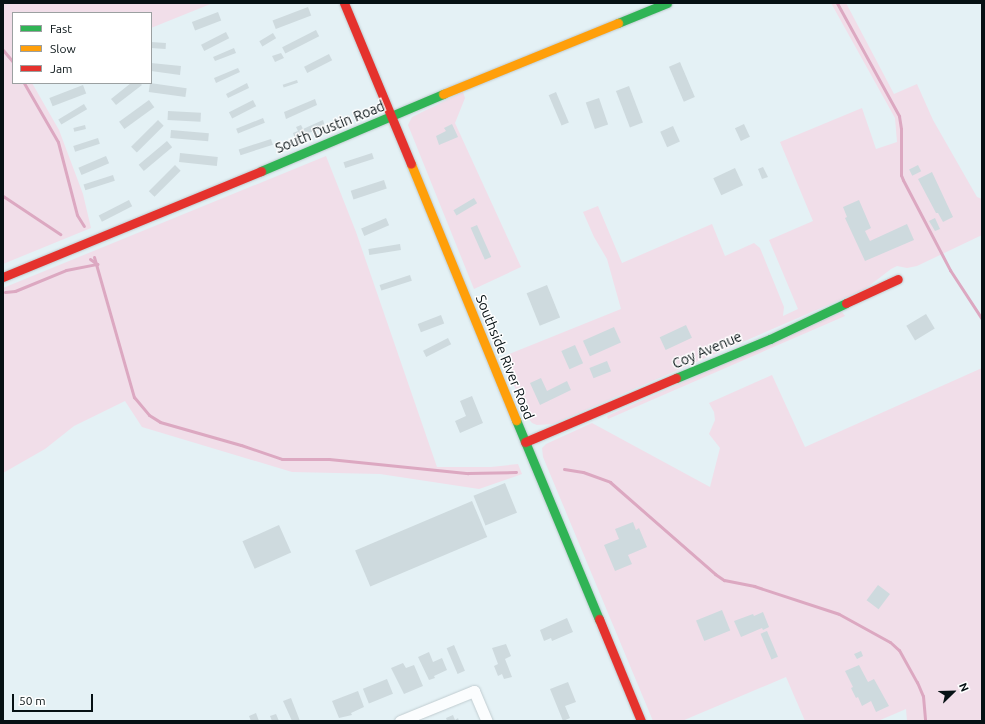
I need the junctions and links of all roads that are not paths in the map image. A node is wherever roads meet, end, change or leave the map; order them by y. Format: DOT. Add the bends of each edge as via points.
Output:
graph roads {
  1 [pos="344,3"];
  2 [pos="661,4"];
  3 [pos="391,117"];
  4 [pos="3,277"];
  5 [pos="898,279"];
  6 [pos="525,442"];
  7 [pos="400,721"];
  8 [pos="487,721"];
  9 [pos="641,721"];
  1 -- 3 [label="street, Southside River Road"];
  2 -- 3 [label="street, South Dustin Road"];
  3 -- 4 [label="street, South Dustin Road"];
  3 -- 6 [label="street, Southside River Road"];
  5 -- 6 [label="street, Coy Avenue" via="770,339"];
  6 -- 9 [label="street, Southside River Road"];
  7 -- 8 [label="street" via="474,691"];
}
